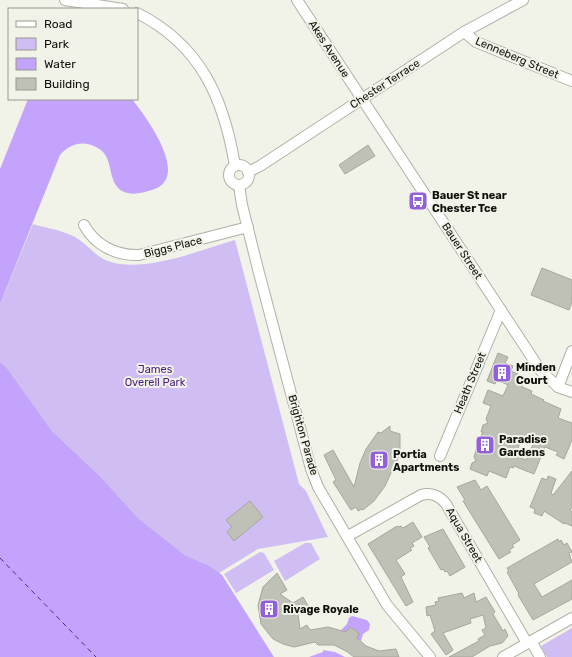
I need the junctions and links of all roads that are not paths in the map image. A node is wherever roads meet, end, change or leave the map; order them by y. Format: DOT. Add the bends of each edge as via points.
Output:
graph roads {
  1 [pos="297,0"];
  2 [pos="523,0"];
  3 [pos="69,1"];
  4 [pos="116,8"];
  5 [pos="138,14"];
  6 [pos="464,32"];
  7 [pos="572,81"];
  8 [pos="362,99"];
  9 [pos="235,166"];
  10 [pos="248,172"];
  11 [pos="239,185"];
  12 [pos="84,225"];
  13 [pos="248,227"];
  14 [pos="501,310"];
  15 [pos="572,351"];
  16 [pos="558,387"];
  17 [pos="572,392"];
  18 [pos="440,456"];
  19 [pos="348,536"];
  20 [pos="572,618"];
  21 [pos="529,642"];
  22 [pos="430,657"];
  23 [pos="503,657"];
  24 [pos="540,657"];
  1 -- 8 [label="street, Akes Avenue"];
  2 -- 6 [label="street, Chester Terrace"];
  3 -- 4 [label="street"];
  5 -- 9 [label="street" via="168,30 196,59 207,77 224,117"];
  6 -- 7 [label="street, Lenneberg Street" via="476,42"];
  6 -- 8 [label="street, Chester Terrace"];
  8 -- 10 [label="street, Chester Terrace"];
  8 -- 14 [label="street, Bauer Street"];
  9 -- 10 [label="street" via="244,167"];
  9 -- 11 [label="street" via="230,177 233,183"];
  10 -- 11 [label="street" via="247,181"];
  11 -- 13 [label="street, Brighton Parade"];
  12 -- 13 [label="street, Biggs Place" via="90,236 102,246 130,256"];
  13 -- 19 [label="street, Brighton Parade" via="311,469 318,487"];
  14 -- 16 [label="street, Bauer Street" via="540,371"];
  14 -- 18 [label="street, Heath Street"];
  15 -- 16 [label="street"];
  16 -- 17 [label="street, Bauer Street"];
  19 -- 21 [label="street, Aqua Street" via="421,495 440,497"];
  19 -- 22 [label="street, Brighton Parade" via="387,605"];
  20 -- 21 [label="street"];
  21 -- 23 [label="street"];
  21 -- 24 [label="street"];
}
